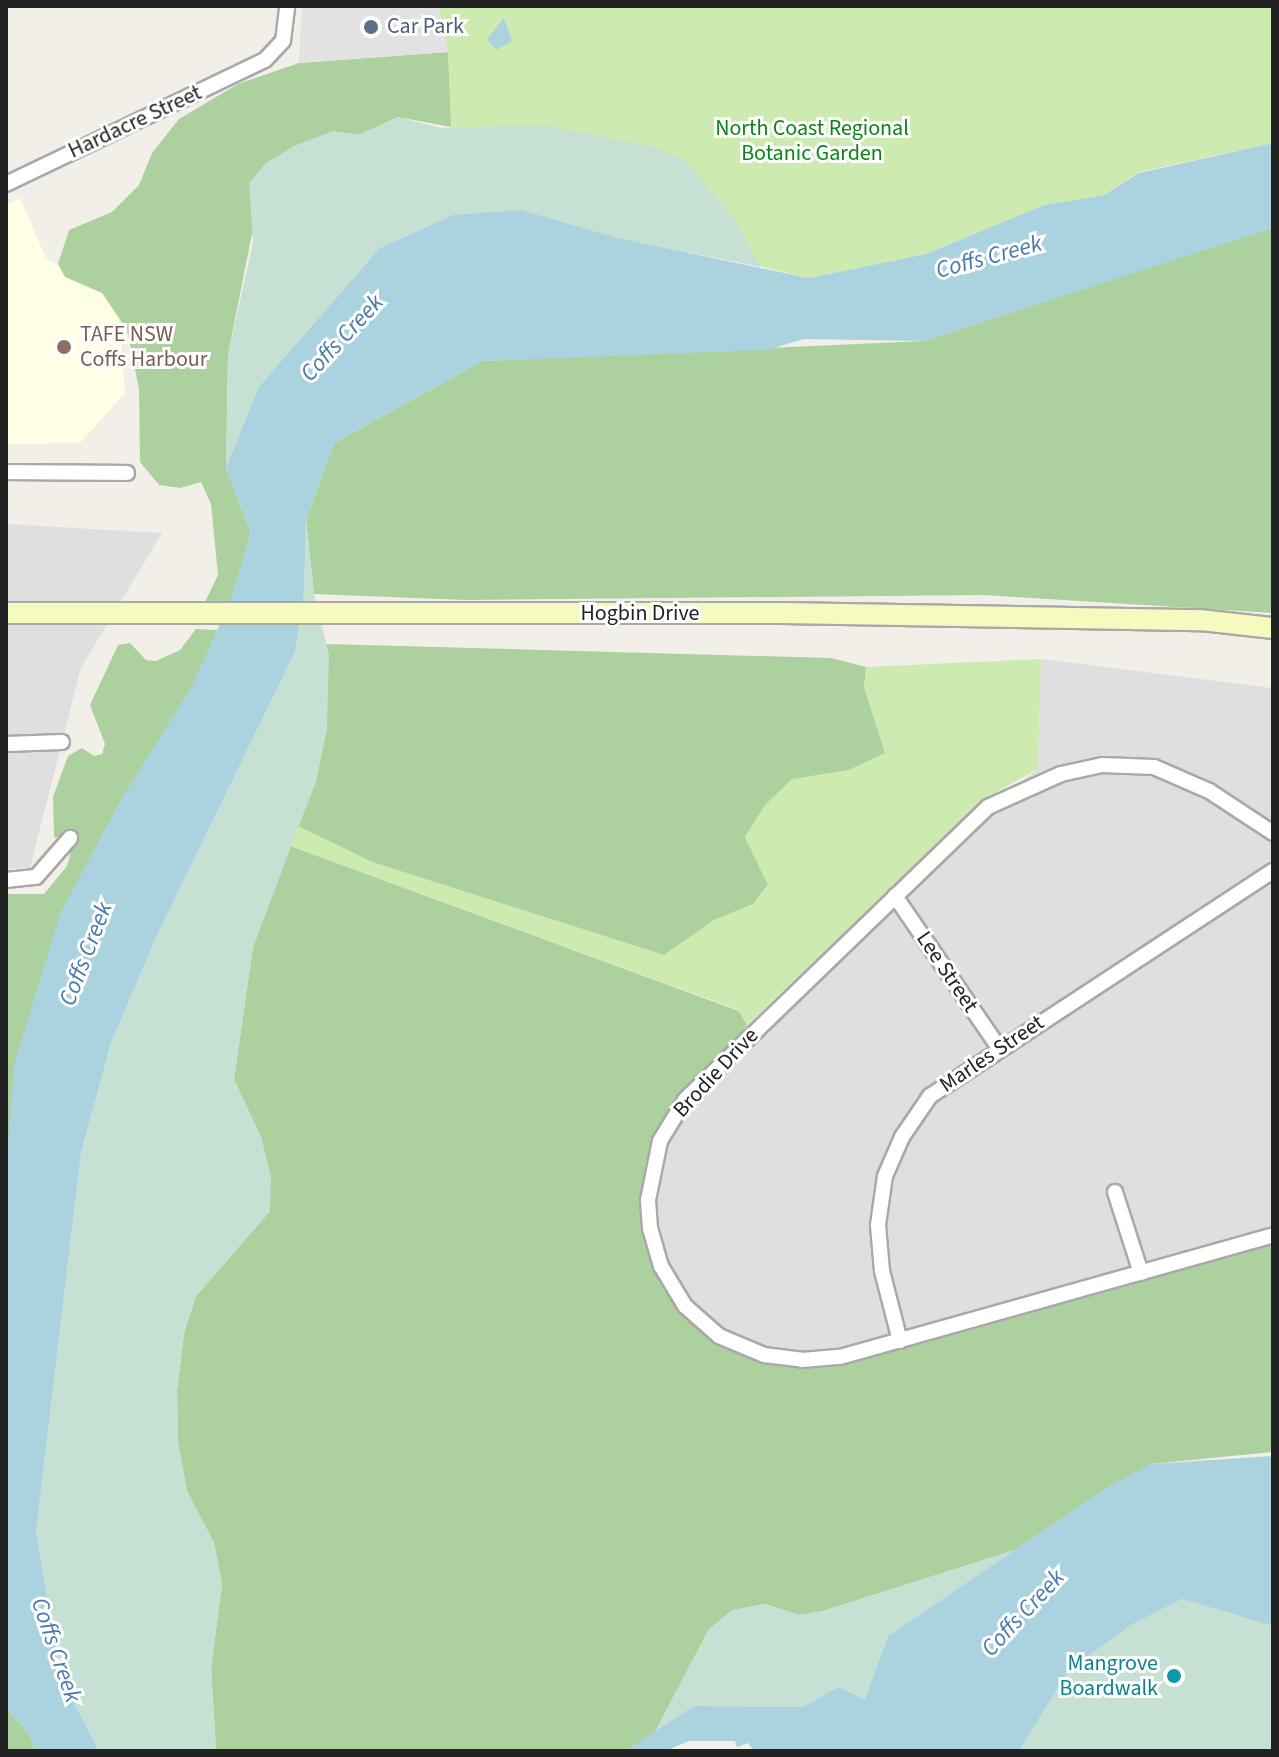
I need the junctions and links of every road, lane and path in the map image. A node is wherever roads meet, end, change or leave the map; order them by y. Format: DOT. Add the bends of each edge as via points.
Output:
graph roads {
  1 [pos="287,6"];
  2 [pos="6,184"];
  3 [pos="6,472"];
  4 [pos="127,473"];
  5 [pos="6,613"];
  6 [pos="1273,628"];
  7 [pos="62,742"];
  8 [pos="6,744"];
  9 [pos="1273,833"];
  10 [pos="70,838"];
  11 [pos="1273,871"];
  12 [pos="6,880"];
  13 [pos="895,896"];
  14 [pos="999,1048"];
  15 [pos="1115,1192"];
  16 [pos="1273,1235"];
  17 [pos="1141,1273"];
  18 [pos="900,1341"];
  1 -- 2 [label="street, Hardacre Street" via="283,41 265,60"];
  3 -- 4 [label="street"];
  5 -- 6 [label="main road, Hogbin Drive" via="906,615 1200,620"];
  7 -- 8 [label="street"];
  9 -- 13 [label="street, Brodie Drive" via="1209,791 1154,767 1102,765 1061,774 988,807"];
  10 -- 12 [label="street" via="36,877"];
  11 -- 14 [label="street, Marles Street"];
  13 -- 14 [label="street, Lee Street"];
  13 -- 18 [label="street, Brodie Drive" via="685,1100 660,1141 648,1200 661,1266 685,1306 719,1336 764,1355 802,1360 840,1357"];
  14 -- 18 [label="street, Marles Street" via="930,1096 902,1137 885,1176 879,1241"];
  15 -- 17 [label="street"];
  16 -- 17 [label="street, Brodie Drive"];
  17 -- 18 [label="street, Brodie Drive"];
}
